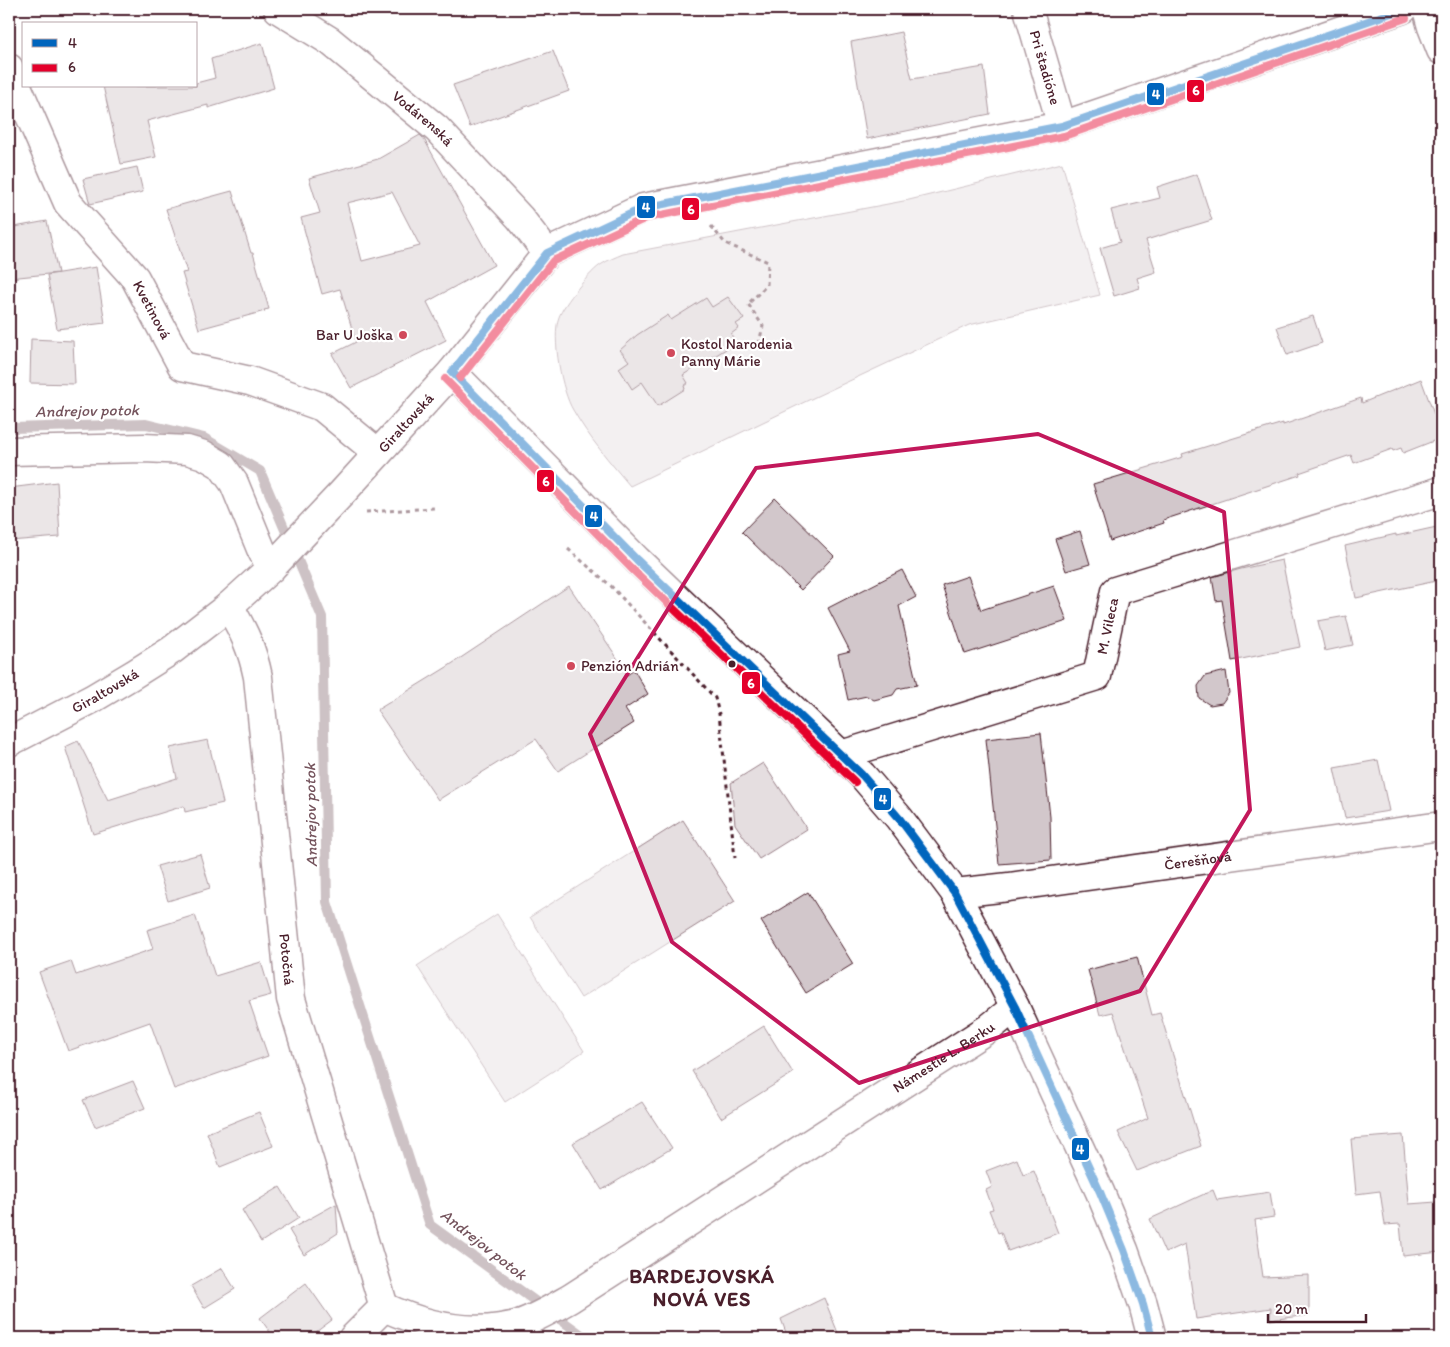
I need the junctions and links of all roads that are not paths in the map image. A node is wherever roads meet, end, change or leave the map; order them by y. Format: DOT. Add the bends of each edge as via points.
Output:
graph roads {
  1 [pos="278,9"];
  2 [pos="1028,9"];
  3 [pos="1403,9"];
  4 [pos="1427,9"];
  5 [pos="1441,50"];
  6 [pos="9,68"];
  7 [pos="1062,126"];
  8 [pos="547,253"];
  9 [pos="452,372"];
  10 [pos="9,451"];
  11 [pos="378,453"];
  12 [pos="1441,491"];
  13 [pos="271,568"];
  14 [pos="229,606"];
  15 [pos="9,742"];
  16 [pos="841,755"];
  17 [pos="1441,826"];
  18 [pos="955,893"];
  19 [pos="1015,1007"];
  20 [pos="384,1307"];
  21 [pos="455,1333"];
  22 [pos="353,1338"];
  23 [pos="1152,1338"];
  1 -- 8 [label="street, Vodárenská" via="330,41 437,129 520,218"];
  2 -- 7 [label="street, Pri štadióne"];
  3 -- 7 [label="street, Giraltovská"];
  4 -- 5 [label="street"];
  6 -- 11 [label="street, Kvetinová" via="68,203 134,278 182,366 250,381 322,407"];
  7 -- 8 [label="street, Giraltovská" via="643,208"];
  8 -- 9 [label="street, Giraltovská"];
  9 -- 11 [label="street, Giraltovská"];
  9 -- 16 [label="street" via="611,535"];
  10 -- 13 [label="street" via="144,448 204,454 221,465 234,483"];
  11 -- 13 [label="street, Giraltovská"];
  12 -- 16 [label="street, M. Vileca" via="1115,592 1097,676"];
  13 -- 14 [label="street, Giraltovská"];
  14 -- 15 [label="street, Giraltovská" via="172,650 134,674"];
  14 -- 20 [label="street, Potočná" via="245,632 258,677 291,999"];
  16 -- 18 [label="street" via="899,818"];
  17 -- 18 [label="street, Čerešňová"];
  18 -- 19 [label="street"];
  19 -- 21 [label="street, Námestie L. Berku" via="980,1033 572,1298 519,1325"];
  19 -- 23 [label="street" via="1121,1242"];
  20 -- 21 [label="street, Námestie L. Berku"];
  20 -- 22 [label="street"];
}
